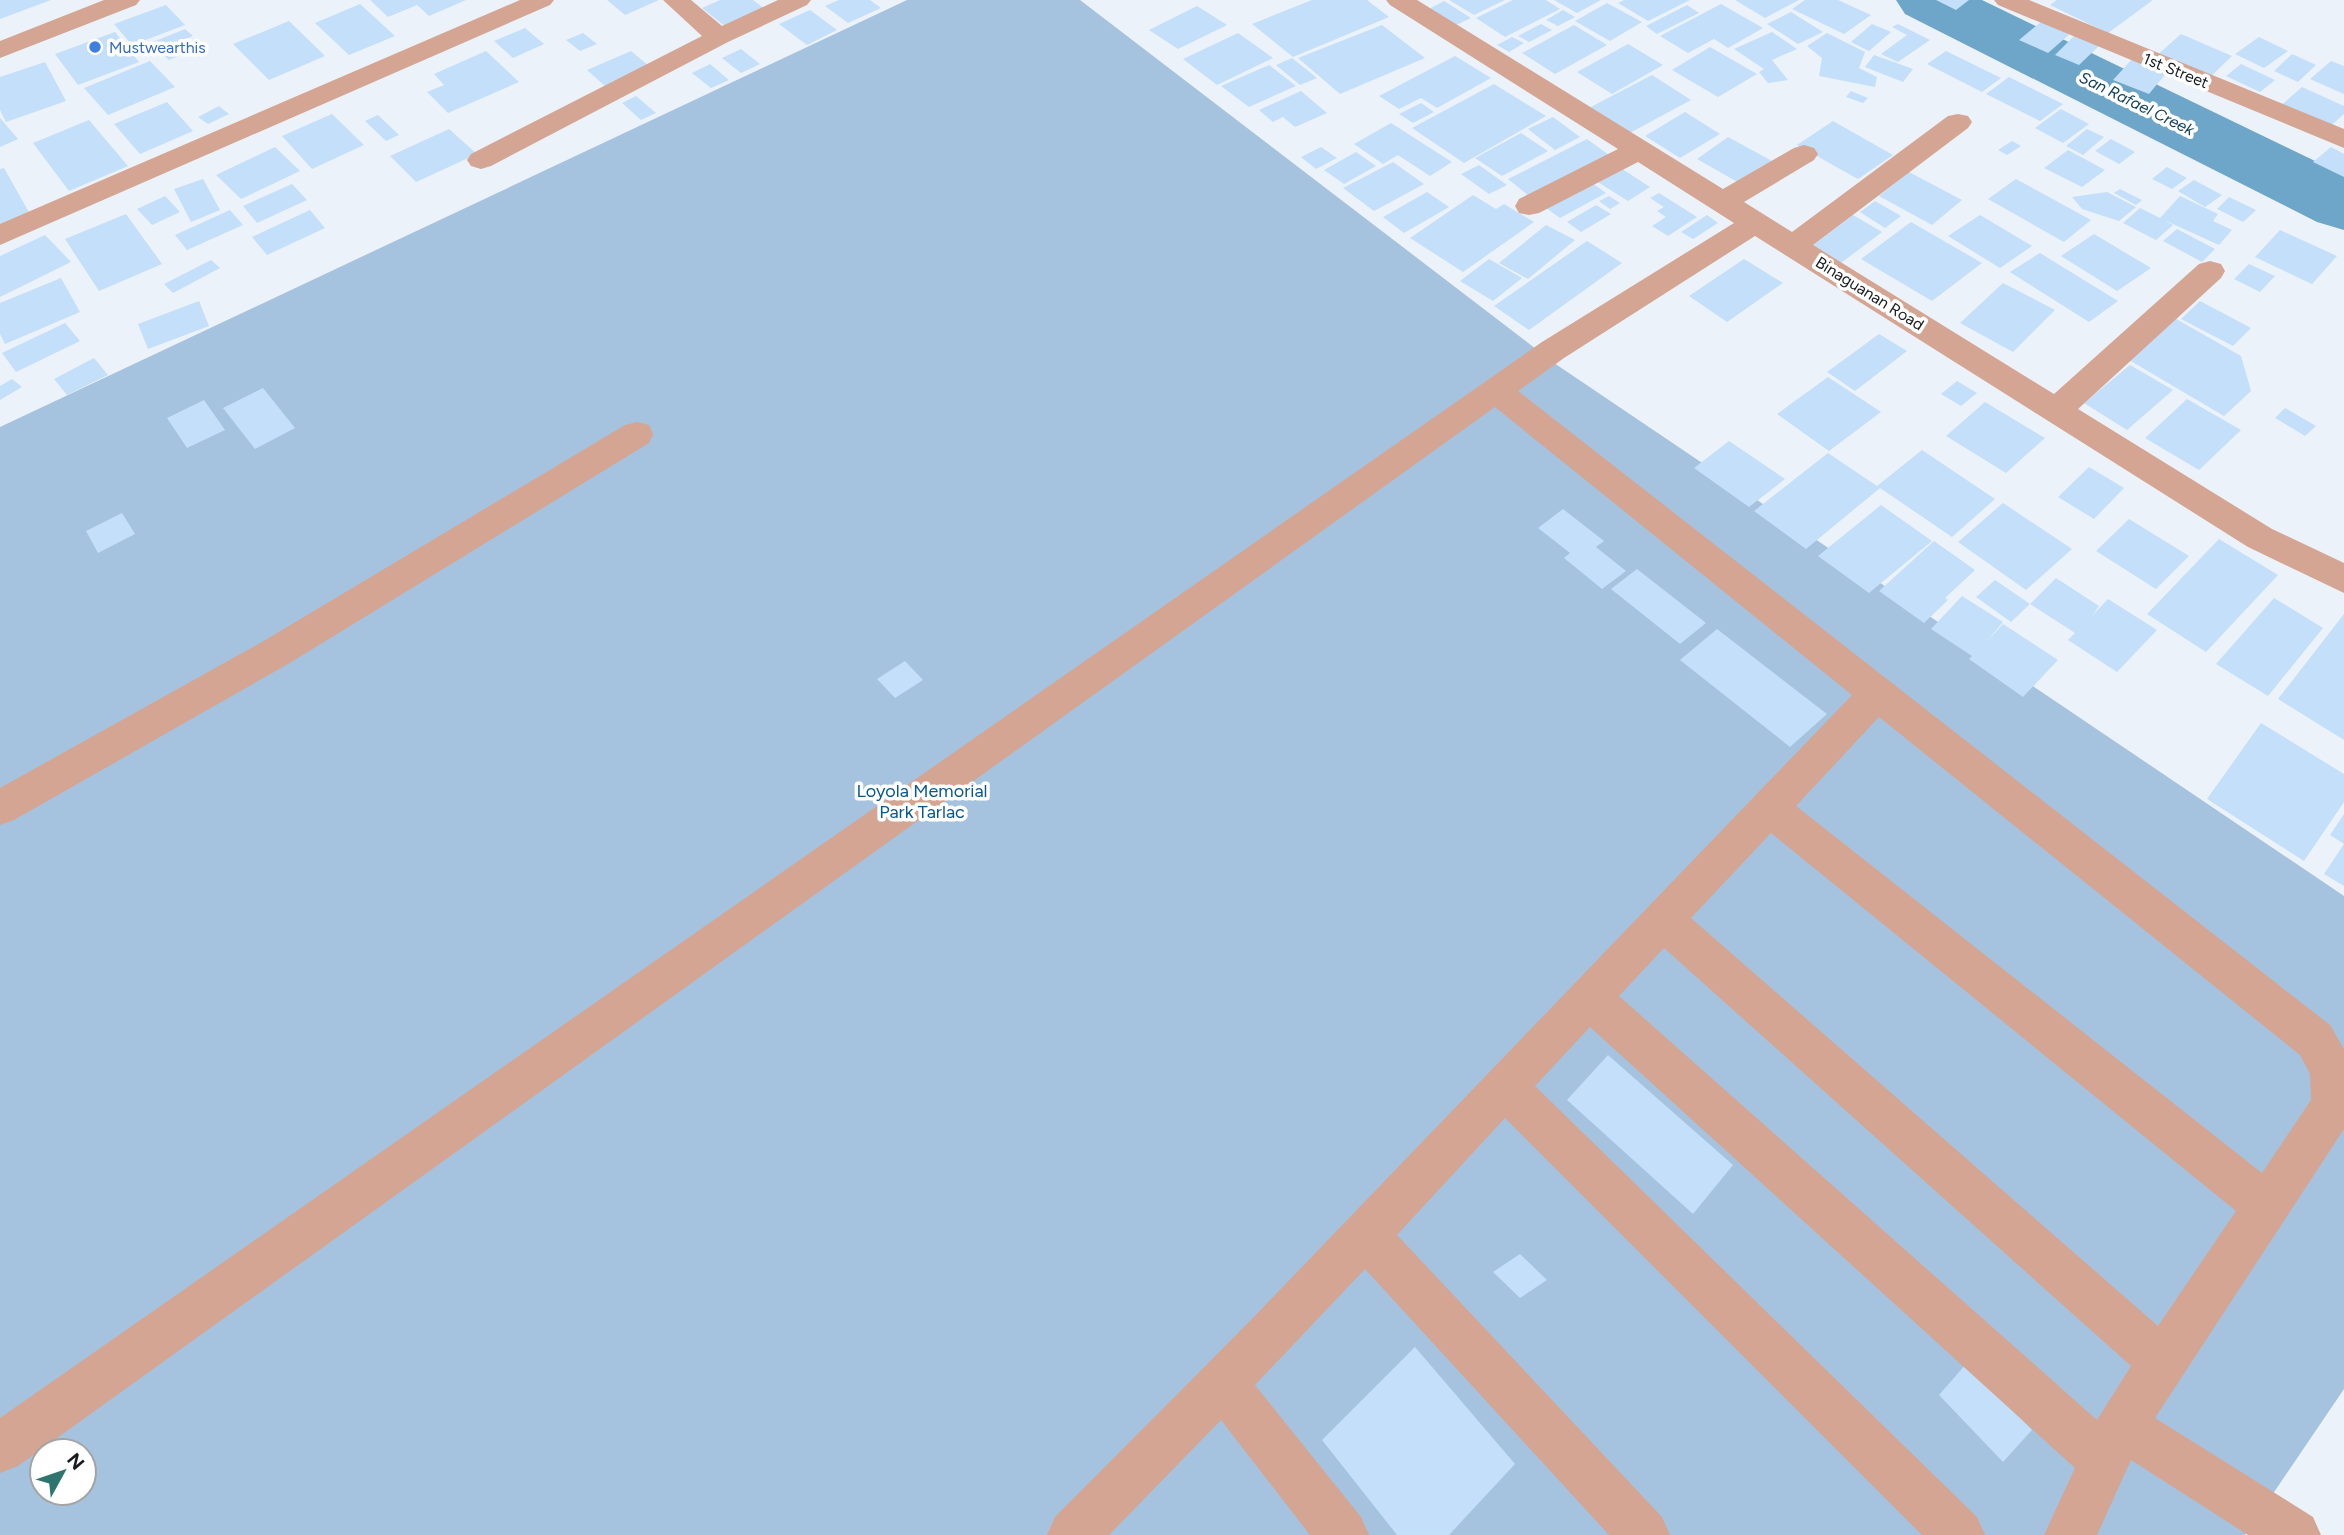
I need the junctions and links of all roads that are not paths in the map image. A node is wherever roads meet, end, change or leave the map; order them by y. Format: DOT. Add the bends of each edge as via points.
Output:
graph roads {
  1 [pos="127,0"];
  2 [pos="541,0"];
  3 [pos="676,0"];
  4 [pos="798,0"];
  5 [pos="1399,0"];
  6 [pos="2007,0"];
  7 [pos="719,37"];
  8 [pos="0,50"];
  9 [pos="1958,122"];
  10 [pos="2344,139"];
  11 [pos="1641,149"];
  12 [pos="1804,154"];
  13 [pos="481,160"];
  14 [pos="1724,201"];
  15 [pos="1529,206"];
  16 [pos="1758,222"];
  17 [pos="0,235"];
  18 [pos="1794,245"];
  19 [pos="2210,271"];
  20 [pos="1496,391"];
  21 [pos="2056,410"];
  22 [pos="638,433"];
  23 [pos="2344,579"];
  24 [pos="1879,692"];
  25 [pos="0,807"];
  26 [pos="1769,808"];
  27 [pos="1663,920"];
  28 [pos="1589,998"];
  29 [pos="1504,1087"];
  30 [pos="2267,1206"];
  31 [pos="1365,1235"];
  32 [pos="2164,1363"];
  33 [pos="1223,1383"];
  34 [pos="2113,1443"];
  35 [pos="0,1448"];
  36 [pos="2284,1528"];
  37 [pos="1073,1535"];
  38 [pos="1343,1535"];
  39 [pos="1644,1535"];
  40 [pos="1959,1535"];
  41 [pos="2070,1535"];
  1 -- 8 [label="street"];
  2 -- 17 [label="street"];
  3 -- 7 [label="street"];
  4 -- 7 [label="street"];
  5 -- 11 [label="street, Binaguanan Road"];
  6 -- 10 [label="street, 1st Street"];
  7 -- 13 [label="street"];
  9 -- 18 [label="street"];
  11 -- 14 [label="street, Binaguanan Road"];
  11 -- 15 [label="street"];
  12 -- 14 [label="street"];
  14 -- 16 [label="street, Binaguanan Road"];
  16 -- 18 [label="street, Binaguanan Road"];
  16 -- 20 [label="street" via="1553,350"];
  18 -- 21 [label="street, Binaguanan Road"];
  19 -- 21 [label="street"];
  20 -- 24 [label="street"];
  20 -- 35 [label="street"];
  21 -- 23 [label="street, Binaguanan Road" via="2260,538"];
  22 -- 25 [label="street" via="275,653"];
  24 -- 26 [label="street"];
  24 -- 30 [label="street" via="2315,1040 2332,1070 2333,1105"];
  26 -- 27 [label="street"];
  26 -- 30 [label="street"];
  27 -- 28 [label="street"];
  27 -- 32 [label="street"];
  28 -- 29 [label="street"];
  28 -- 34 [label="street"];
  29 -- 31 [label="street"];
  29 -- 40 [label="street"];
  30 -- 32 [label="street"];
  31 -- 33 [label="street"];
  31 -- 39 [label="street"];
  32 -- 34 [label="street"];
  33 -- 37 [label="street"];
  33 -- 38 [label="street"];
  34 -- 36 [label="street"];
  34 -- 41 [label="street"];
}
